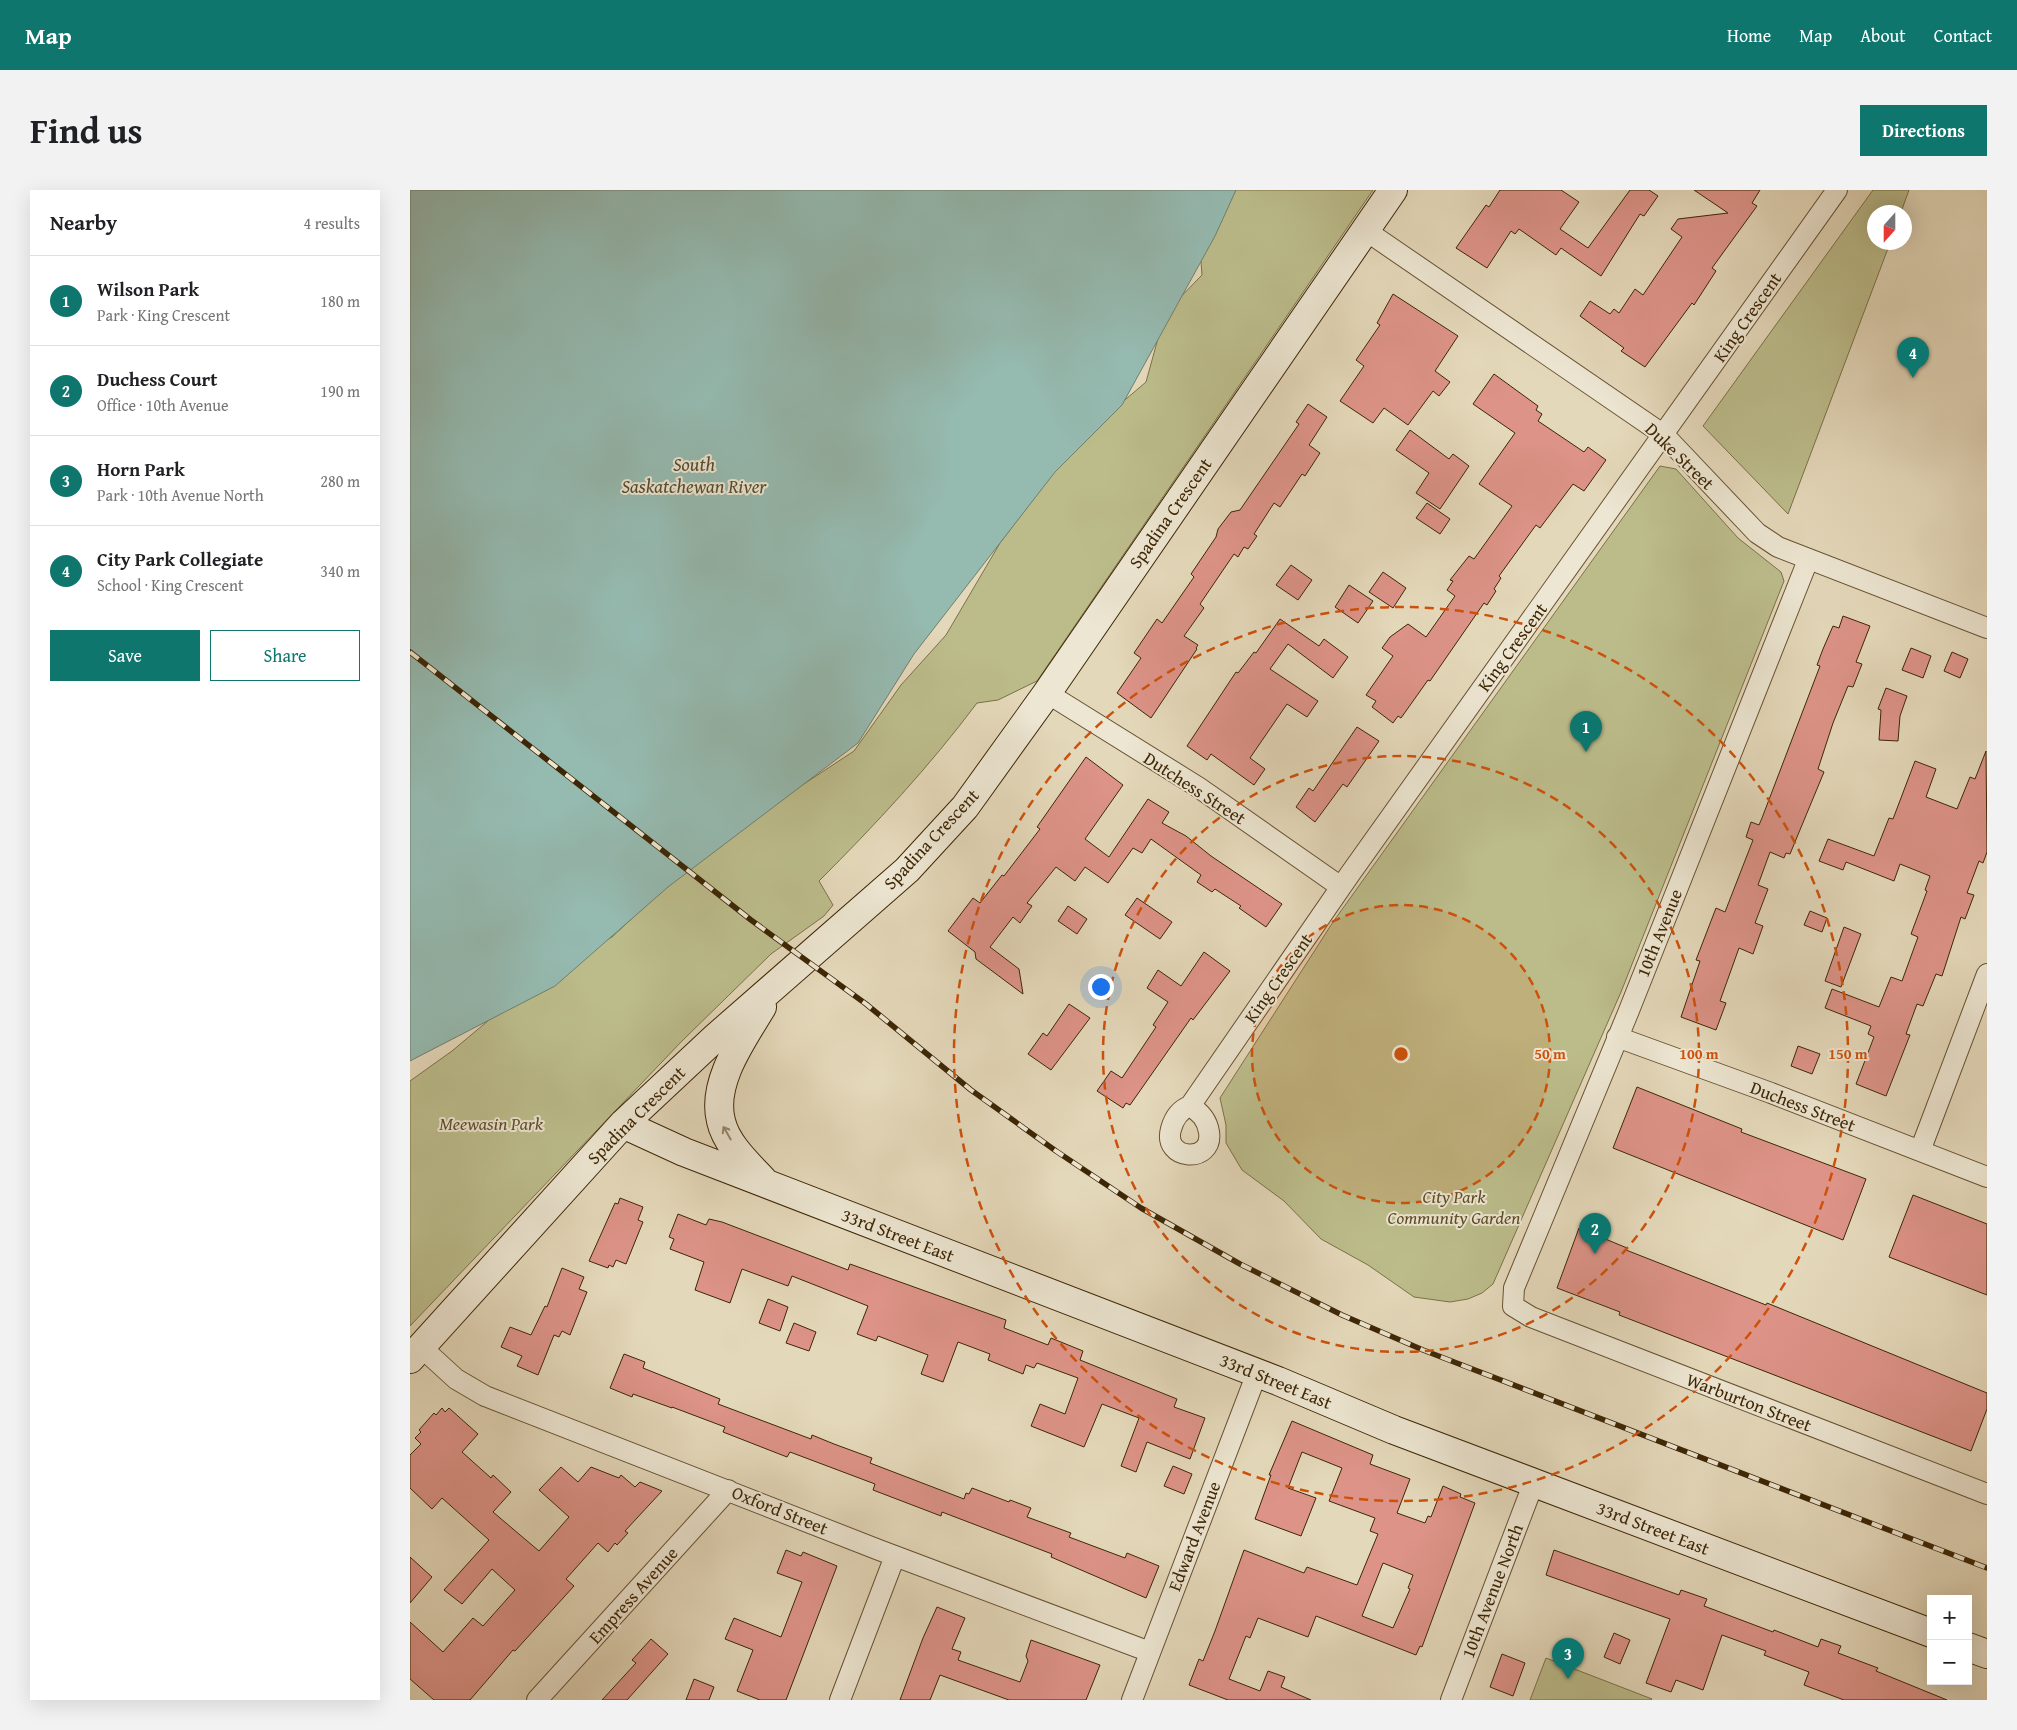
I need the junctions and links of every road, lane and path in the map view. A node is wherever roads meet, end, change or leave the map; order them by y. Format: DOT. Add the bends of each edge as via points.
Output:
graph roads {
  1 [pos="1393,190"];
  2 [pos="1837,190"];
  3 [pos="1365,230"];
  4 [pos="1664,436"];
  5 [pos="1808,560"];
  6 [pos="1987,628"];
  7 [pos="1047,693"];
  8 [pos="1342,887"];
  9 [pos="1987,974"];
  10 [pos="772,990"];
  11 [pos="1617,1037"];
  12 [pos="1190,1106"];
  13 [pos="623,1124"];
  14 [pos="1920,1151"];
  15 [pos="1987,1177"];
  16 [pos="768,1185"];
  17 [pos="1513,1306"];
  18 [pos="416,1353"];
  19 [pos="1257,1373"];
  20 [pos="1534,1482"];
  21 [pos="728,1490"];
  22 [pos="1987,1494"];
  23 [pos="895,1556"];
  24 [pos="1927,1631"];
  25 [pos="1972,1648"];
  26 [pos="1150,1652"];
  27 [pos="1987,1654"];
  28 [pos="537,1700"];
  29 [pos="840,1700"];
  30 [pos="1132,1700"];
  31 [pos="1451,1700"];
  1 -- 3 [label="street, Spadina Crescent"];
  2 -- 4 [label="street, King Crescent"];
  3 -- 4 [label="street, Duke Street"];
  3 -- 7 [label="street, Spadina Crescent"];
  4 -- 5 [label="street, Duke Street" via="1757,533 1778,547"];
  4 -- 8 [label="street, King Crescent"];
  5 -- 6 [label="street, Duke Street"];
  5 -- 11 [label="street, 10th Avenue"];
  7 -- 8 [label="street, Dutchess Street" via="1198,788"];
  7 -- 10 [label="street, Spadina Crescent" via="966,807 920,856"];
  8 -- 12 [label="street, King Crescent"];
  9 -- 14 [label="street"];
  10 -- 13 [label="street, Spadina Crescent"];
  16 -- 10 [label="street, one-way" via="741,1156 721,1123 719,1108 722,1086 737,1050"];
  11 -- 14 [label="street, Duchess Street"];
  11 -- 17 [label="street, 10th Avenue" via="1514,1288"];
  13 -- 16 [label="street, 33rd Street East"];
  13 -- 18 [label="street, Spadina Crescent"];
  14 -- 15 [label="street, Duchess Street"];
  16 -- 19 [label="street, 33rd Street East"];
  17 -- 22 [label="street, Warburton Street" via="1531,1317"];
  18 -- 21 [label="street, Oxford Street" via="485,1396"];
  19 -- 20 [label="street, 33rd Street East" via="1394,1430"];
  19 -- 26 [label="street, Edward Avenue"];
  20 -- 24 [label="street, 33rd Street East"];
  20 -- 31 [label="street, 10th Avenue North"];
  21 -- 23 [label="street, Oxford Street"];
  21 -- 28 [label="street, Empress Avenue"];
  23 -- 26 [label="street, Oxford Street"];
  23 -- 29 [label="street"];
  25 -- 27 [label="street"];
  26 -- 30 [label="street, Edward Avenue"];
}
